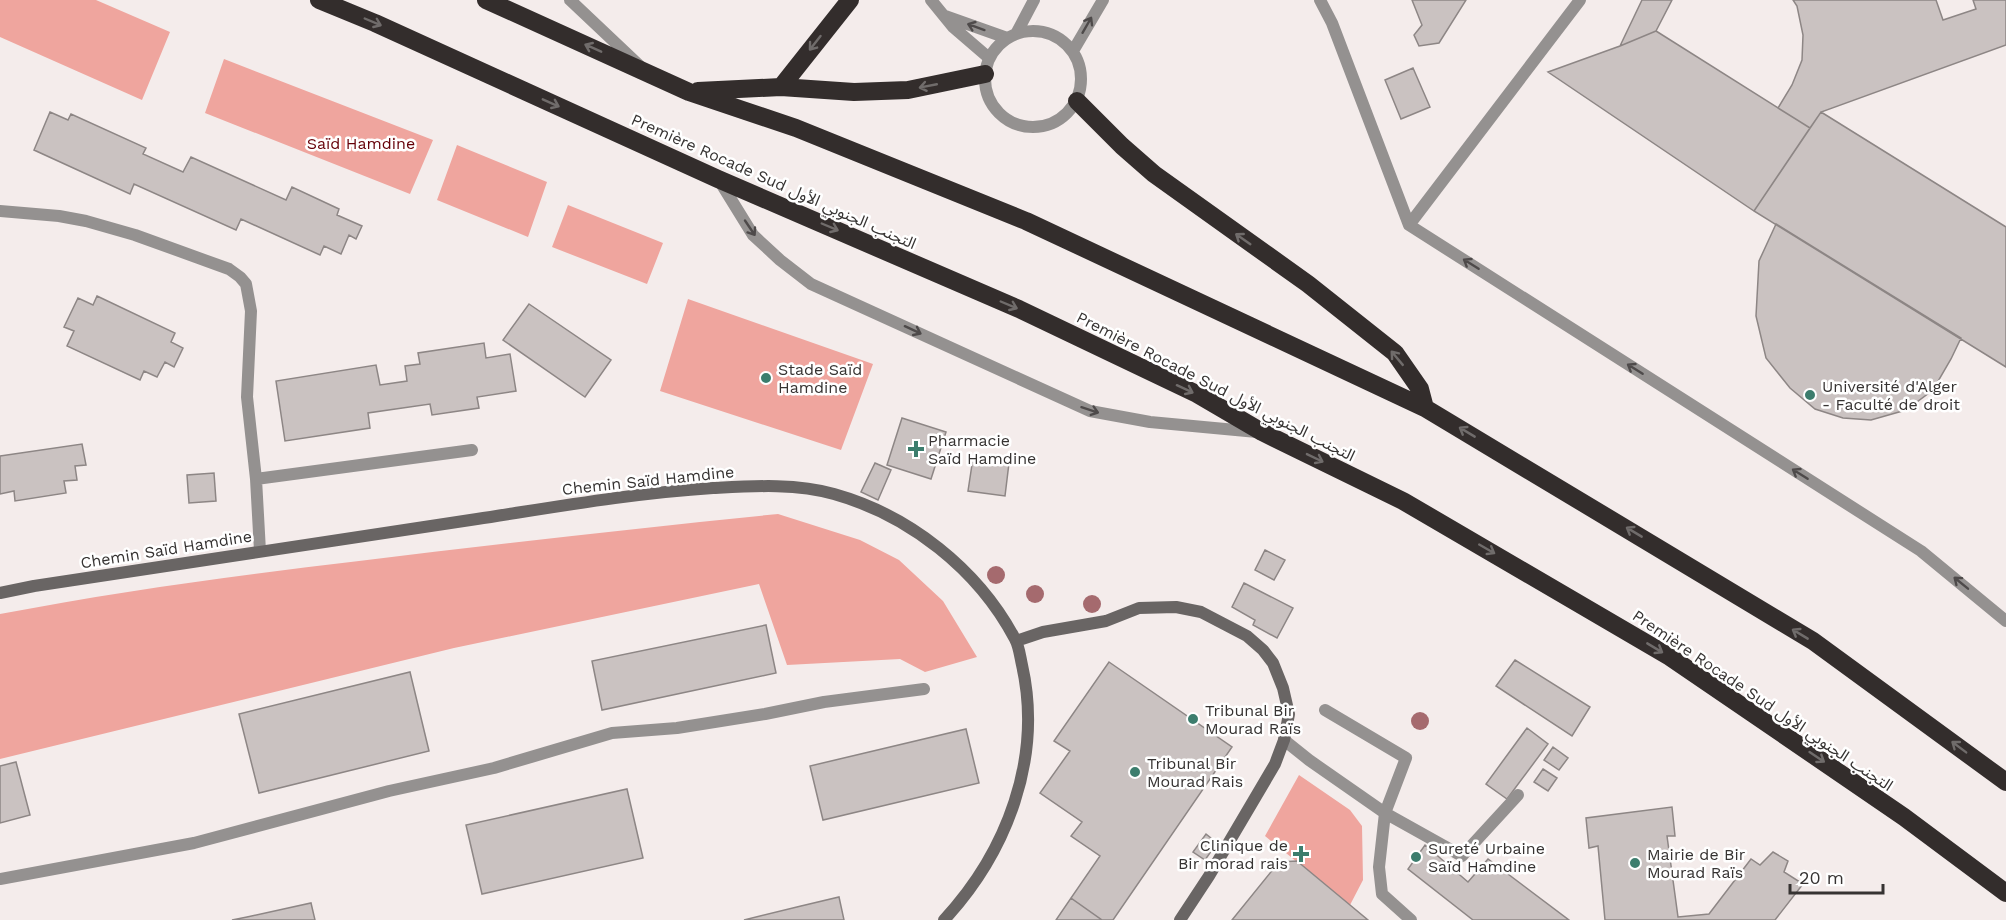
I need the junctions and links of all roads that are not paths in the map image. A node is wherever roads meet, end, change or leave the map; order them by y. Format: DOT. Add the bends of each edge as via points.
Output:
graph roads {
  1 [pos="319,0"];
  2 [pos="486,0"];
  3 [pos="570,0"];
  4 [pos="850,0"];
  5 [pos="932,0"];
  6 [pos="1034,0"];
  7 [pos="1103,0"];
  8 [pos="1320,0"];
  9 [pos="1580,0"];
  10 [pos="944,15"];
  11 [pos="1011,36"];
  12 [pos="1073,51"];
  13 [pos="987,66"];
  14 [pos="646,72"];
  15 [pos="781,87"];
  16 [pos="689,92"];
  17 [pos="1077,101"];
  18 [pos="718,179"];
  19 [pos="0,211"];
  20 [pos="1409,225"];
  21 [pos="1425,408"];
  22 [pos="1262,432"];
  23 [pos="472,450"];
  24 [pos="256,479"];
  25 [pos="260,551"];
  26 [pos="0,593"];
  27 [pos="2006,621"];
  28 [pos="1016,641"];
  29 [pos="924,689"];
  30 [pos="1325,710"];
  31 [pos="1284,740"];
  32 [pos="2006,782"];
  33 [pos="1518,795"];
  34 [pos="1385,813"];
  35 [pos="0,879"];
  36 [pos="2006,893"];
  37 [pos="944,920"];
  38 [pos="1180,920"];
  39 [pos="1411,920"];
  1 -- 18 [label="highway, Première Rocade Sud التجنب الجنوبي الأول, one-way"];
  14 -- 2 [label="highway, one-way"];
  3 -- 14 [label="street"];
  4 -- 15 [label="highway, one-way"];
  5 -- 10 [label="street"];
  6 -- 11 [label="street"];
  12 -- 7 [label="street, one-way"];
  8 -- 20 [label="street"];
  9 -- 20 [label="street"];
  11 -- 10 [label="street, one-way"];
  10 -- 13 [label="street"];
  11 -- 12 [label="street" via="1036,31 1050,34"];
  11 -- 13 [label="street" via="997,47"];
  12 -- 17 [label="street" via="1082,76"];
  13 -- 15 [label="highway, one-way" via="908,90 854,92"];
  13 -- 17 [label="street" via="986,91 993,106 1020,126 1053,124 1067,115"];
  14 -- 16 [label="highway"];
  15 -- 16 [label="highway"];
  16 -- 21 [label="highway" via="796,128 1026,221"];
  21 -- 17 [label="highway, one-way" via="1420,389 1395,353 1308,284 1154,174"];
  18 -- 22 [label="highway, Première Rocade Sud التجنب الجنوبي الأول, one-way" via="1019,309 1197,394"];
  18 -- 22 [label="street, one-way" via="753,235 811,284 1090,411 1150,422"];
  19 -- 24 [label="street" via="59,216 135,235 229,269 240,277 246,284 251,311 247,397"];
  27 -- 20 [label="street, one-way" via="1921,550"];
  32 -- 21 [label="highway, one-way" via="1813,642"];
  22 -- 36 [label="highway, Première Rocade Sud التجنب الجنوبي الأول, one-way" via="1403,501 1670,657 1904,817"];
  23 -- 24 [label="street"];
  24 -- 25 [label="street"];
  25 -- 26 [label="main road, Chemin Saïd Hamdine"];
  25 -- 28 [label="main road, Chemin Saïd Hamdine" via="669,491 750,486 799,488 833,493 920,533 985,591"];
  28 -- 31 [label="main road" via="1106,621 1139,608 1176,607 1201,612 1247,636 1273,663 1289,714"];
  28 -- 37 [label="main road, Chemin Saïd Hamdine" via="1027,686 1028,739 1018,793 1004,832 984,868"];
  29 -- 35 [label="street" via="678,728 612,733 494,768 194,843"];
  30 -- 34 [label="street" via="1406,758"];
  31 -- 34 [label="street"];
  31 -- 38 [label="main road" via="1275,764"];
  33 -- 34 [label="street" via="1462,856"];
  34 -- 39 [label="street" via="1379,867 1382,894"];
}
